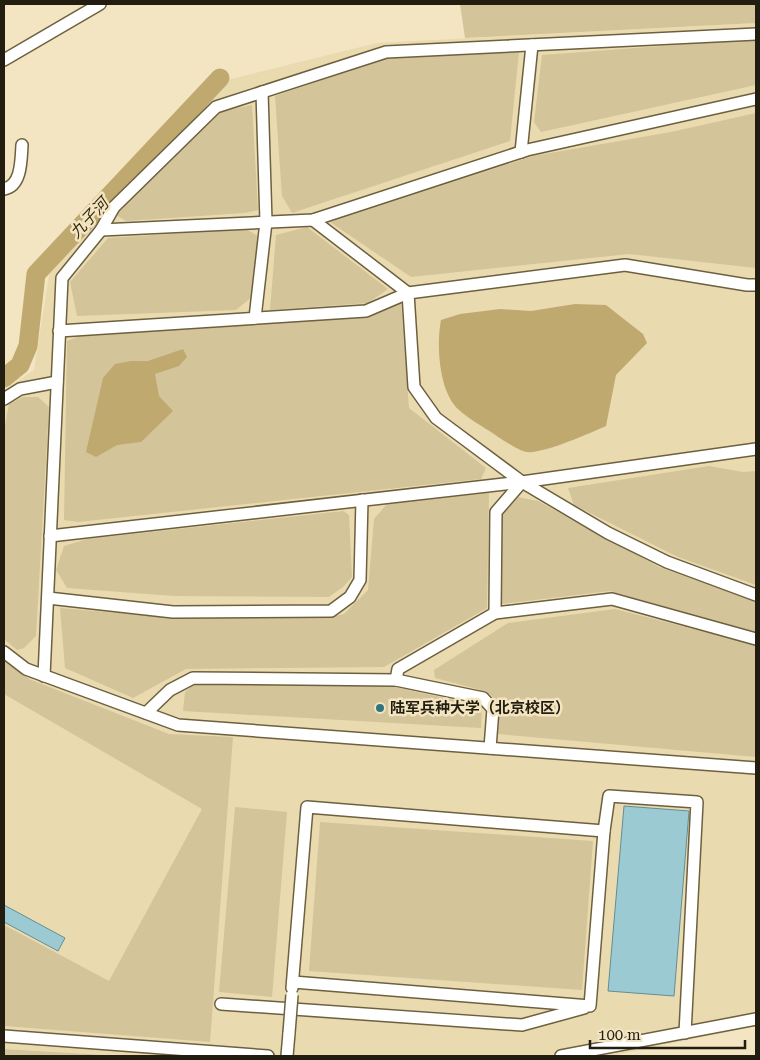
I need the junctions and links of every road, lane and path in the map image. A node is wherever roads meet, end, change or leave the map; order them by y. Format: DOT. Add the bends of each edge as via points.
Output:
graph roads {
  1 [pos="100,4"];
  2 [pos="756,34"];
  3 [pos="532,45"];
  4 [pos="4,60"];
  5 [pos="262,92"];
  6 [pos="756,99"];
  7 [pos="22,145"];
  8 [pos="521,152"];
  9 [pos="4,189"];
  10 [pos="313,220"];
  11 [pos="266,222"];
  12 [pos="101,230"];
  13 [pos="756,285"];
  14 [pos="408,292"];
  15 [pos="255,318"];
  16 [pos="59,331"];
  17 [pos="57,382"];
  18 [pos="4,399"];
  19 [pos="756,449"];
  20 [pos="522,482"];
  21 [pos="362,500"];
  22 [pos="50,536"];
  23 [pos="756,595"];
  24 [pos="48,598"];
  25 [pos="495,613"];
  26 [pos="756,639"];
  27 [pos="4,652"];
  28 [pos="44,676"];
  29 [pos="396,680"];
  30 [pos="146,713"];
  31 [pos="490,748"];
  32 [pos="756,768"];
  33 [pos="604,831"];
  34 [pos="293,982"];
  35 [pos="221,1004"];
  36 [pos="590,1006"];
  37 [pos="756,1019"];
  38 [pos="685,1033"];
  39 [pos="4,1036"];
  40 [pos="268,1056"];
  41 [pos="287,1056"];
  42 [pos="561,1056"];
  1 -- 4 [label="street"];
  2 -- 3 [label="street"];
  3 -- 5 [label="street" via="386,52"];
  3 -- 8 [label="street"];
  5 -- 11 [label="street"];
  5 -- 12 [label="street" via="216,107 114,207"];
  6 -- 8 [label="street"];
  7 -- 9 [label="street" via="18,177"];
  8 -- 10 [label="street"];
  10 -- 11 [label="street"];
  10 -- 14 [label="street"];
  11 -- 12 [label="street"];
  11 -- 15 [label="street"];
  12 -- 16 [label="street" via="62,278"];
  13 -- 14 [label="street" via="625,265"];
  14 -- 15 [label="street" via="366,311"];
  14 -- 20 [label="street" via="414,387 436,418"];
  15 -- 16 [label="street"];
  16 -- 17 [label="street"];
  17 -- 18 [label="street" via="20,389"];
  17 -- 22 [label="street"];
  19 -- 20 [label="street"];
  20 -- 21 [label="street"];
  20 -- 23 [label="street" via="608,533 667,562"];
  20 -- 25 [label="street" via="496,512"];
  21 -- 22 [label="street"];
  21 -- 24 [label="street" via="360,580 350,597 331,611 173,612"];
  22 -- 24 [label="street"];
  24 -- 28 [label="street"];
  25 -- 26 [label="street" via="612,599"];
  25 -- 29 [label="street" via="398,669"];
  27 -- 28 [label="street" via="26,669"];
  28 -- 30 [label="street"];
  29 -- 30 [label="street" via="193,678 170,690"];
  29 -- 31 [label="street" via="483,698 494,709"];
  30 -- 31 [label="street" via="178,725"];
  31 -- 32 [label="street"];
  33 -- 34 [label="street" via="307,807"];
  33 -- 36 [label="street"];
  33 -- 38 [label="street" via="609,796 697,802"];
  34 -- 36 [label="street"];
  34 -- 41 [label="street, bridge"];
  35 -- 36 [label="street" via="522,1026"];
  37 -- 38 [label="street"];
  38 -- 42 [label="street"];
  39 -- 40 [label="street"];
}
